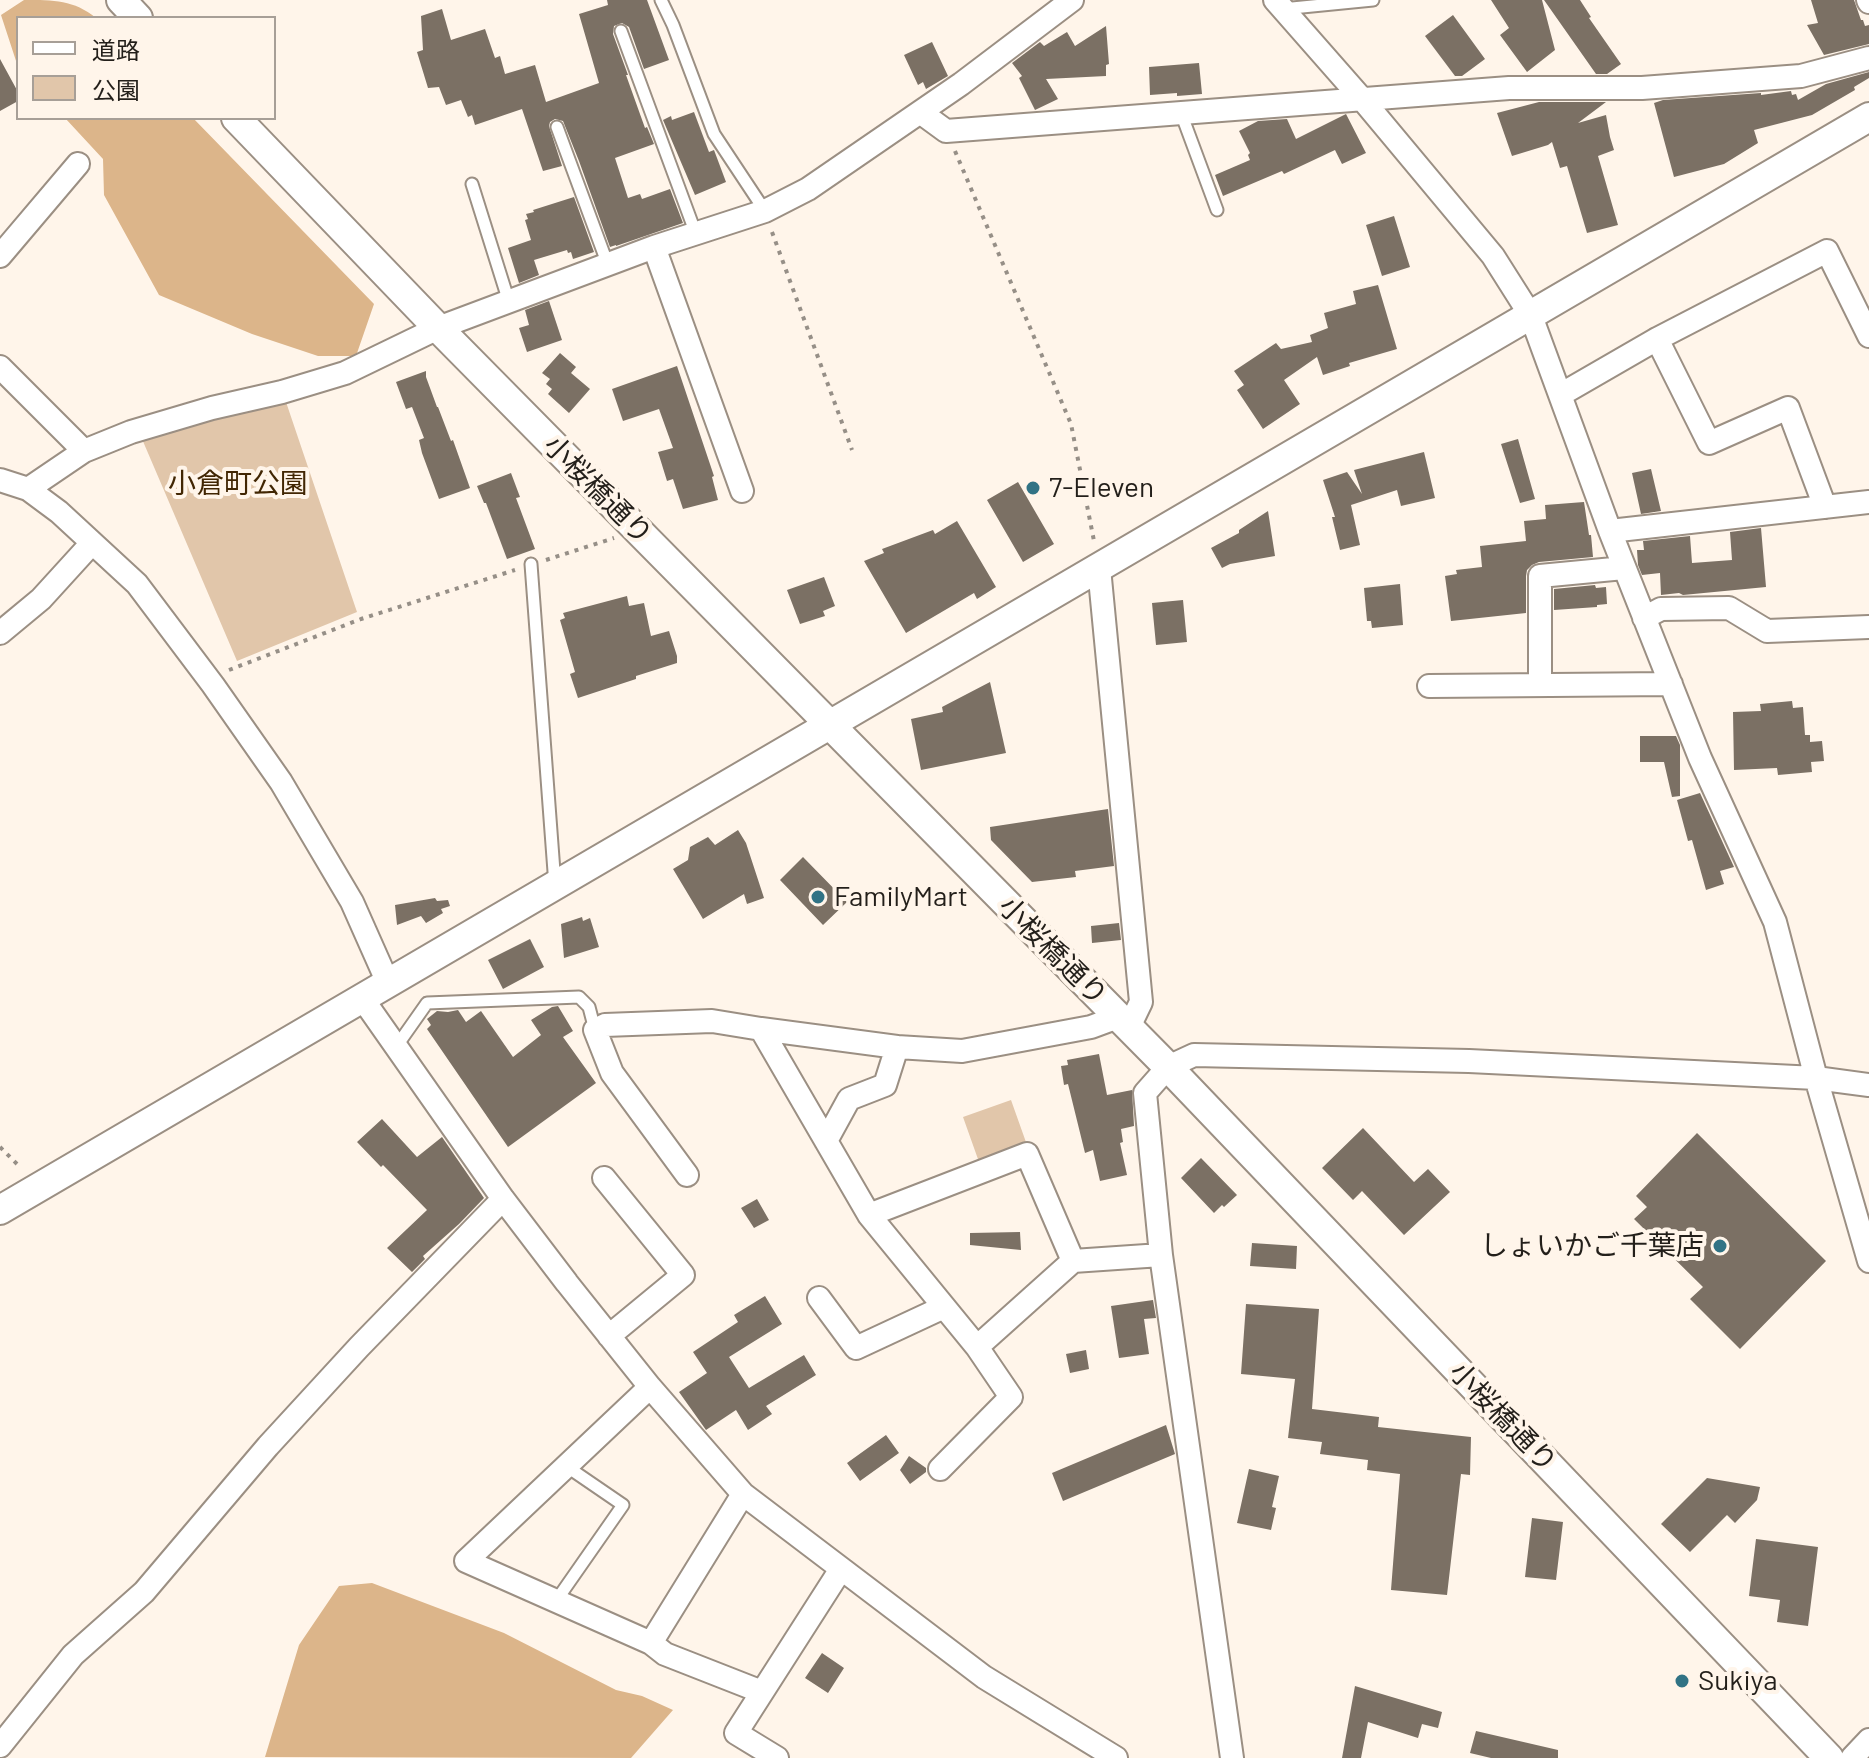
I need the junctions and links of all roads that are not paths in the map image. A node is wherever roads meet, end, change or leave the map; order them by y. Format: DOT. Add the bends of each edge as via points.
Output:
graph roads {
  1 [pos="121,0"];
  2 [pos="661,0"];
  3 [pos="1072,0"];
  4 [pos="1373,0"];
  5 [pos="1278,4"];
  6 [pos="136,16"];
  7 [pos="621,31"];
  8 [pos="1869,58"];
  9 [pos="1362,99"];
  10 [pos="920,112"];
  11 [pos="1181,113"];
  12 [pos="1869,117"];
  13 [pos="238,120"];
  14 [pos="557,127"];
  15 [pos="78,164"];
  16 [pos="472,184"];
  17 [pos="1217,210"];
  18 [pos="765,211"];
  19 [pos="696,234"];
  20 [pos="654,247"];
  21 [pos="0,256"];
  22 [pos="608,265"];
  23 [pos="509,302"];
  24 [pos="1531,316"];
  25 [pos="438,328"];
  26 [pos="1869,336"];
  27 [pos="1657,339"];
  28 [pos="0,367"];
  29 [pos="1560,395"];
  30 [pos="84,451"];
  31 [pos="0,480"];
  32 [pos="28,489"];
  33 [pos="742,491"];
  34 [pos="1869,502"];
  35 [pos="1825,507"];
  36 [pos="1610,531"];
  37 [pos="92,543"];
  38 [pos="531,564"];
  39 [pos="1099,568"];
  40 [pos="1624,568"];
  41 [pos="1644,618"];
  42 [pos="1869,627"];
  43 [pos="0,633"];
  44 [pos="1671,684"];
  45 [pos="1540,685"];
  46 [pos="1429,686"];
  47 [pos="829,725"];
  48 [pos="555,885"];
  49 [pos="388,983"];
  50 [pos="362,998"];
  51 [pos="1124,1022"];
  52 [pos="761,1029"];
  53 [pos="595,1030"];
  54 [pos="396,1047"];
  55 [pos="897,1047"];
  56 [pos="1168,1067"];
  57 [pos="1816,1078"];
  58 [pos="1869,1085"];
  59 [pos="826,1141"];
  60 [pos="687,1175"];
  61 [pos="604,1178"];
  62 [pos="503,1199"];
  63 [pos="0,1210"];
  64 [pos="869,1215"];
  65 [pos="1865,1231"];
  66 [pos="1161,1255"];
  67 [pos="1073,1261"];
  68 [pos="1869,1261"];
  69 [pos="819,1298"];
  70 [pos="944,1307"];
  71 [pos="609,1336"];
  72 [pos="977,1347"];
  73 [pos="650,1387"];
  74 [pos="566,1466"];
  75 [pos="940,1469"];
  76 [pos="743,1494"];
  77 [pos="841,1569"];
  78 [pos="556,1601"];
  79 [pos="651,1643"];
  80 [pos="762,1692"];
  81 [pos="1869,1740"];
  82 [pos="0,1746"];
  83 [pos="777,1758"];
  84 [pos="1116,1758"];
  85 [pos="1232,1758"];
  86 [pos="1829,1758"];
  87 [pos="1852,1758"];
  1 -- 6 [label="street"];
  2 -- 18 [label="lane" via="714,134"];
  3 -- 10 [label="street"];
  4 -- 5 [label="lane"];
  5 -- 9 [label="street"];
  7 -- 19 [label="lane"];
  8 -- 9 [label="street" via="1801,76"];
  9 -- 11 [label="street"];
  9 -- 24 [label="street" via="1493,256"];
  10 -- 11 [label="street" via="946,131"];
  10 -- 18 [label="street" via="808,189"];
  11 -- 17 [label="lane"];
  12 -- 24 [label="street"];
  13 -- 25 [label="street, 小桜橋通り"];
  14 -- 22 [label="lane"];
  15 -- 21 [label="street"];
  16 -- 23 [label="lane"];
  18 -- 19 [label="street"];
  19 -- 20 [label="street"];
  20 -- 22 [label="street"];
  20 -- 33 [label="street"];
  22 -- 23 [label="street"];
  23 -- 25 [label="street"];
  24 -- 29 [label="street"];
  24 -- 39 [label="street"];
  25 -- 30 [label="street" via="345,373 131,432"];
  25 -- 47 [label="street, 小桜橋通り"];
  26 -- 27 [label="street" via="1827,251"];
  27 -- 29 [label="street"];
  27 -- 35 [label="street" via="1709,443 1788,408"];
  28 -- 30 [label="street"];
  29 -- 36 [label="street"];
  30 -- 32 [label="street"];
  31 -- 32 [label="street"];
  32 -- 37 [label="street"];
  34 -- 35 [label="street"];
  35 -- 36 [label="street"];
  36 -- 40 [label="street"];
  37 -- 43 [label="street" via="41,599"];
  37 -- 49 [label="street" via="137,584 281,782 352,902"];
  38 -- 48 [label="lane"];
  39 -- 47 [label="street"];
  39 -- 51 [label="street" via="1141,1002"];
  40 -- 41 [label="street"];
  40 -- 45 [label="street" via="1540,576"];
  41 -- 42 [label="street" via="1661,609 1729,608 1767,631"];
  41 -- 44 [label="street"];
  44 -- 45 [label="street"];
  44 -- 57 [label="street" via="1775,922"];
  45 -- 46 [label="street"];
  47 -- 48 [label="street"];
  47 -- 51 [label="street, 小桜橋通り"];
  48 -- 49 [label="street"];
  49 -- 50 [label="street"];
  50 -- 54 [label="street"];
  50 -- 63 [label="street"];
  51 -- 55 [label="street" via="962,1051"];
  51 -- 56 [label="street, 小桜橋通り"];
  52 -- 53 [label="street" via="712,1021 605,1025"];
  52 -- 55 [label="street"];
  52 -- 59 [label="street"];
  53 -- 54 [label="lane" via="589,1007 579,997 427,1003"];
  53 -- 60 [label="street" via="612,1073"];
  54 -- 62 [label="street"];
  55 -- 59 [label="street" via="885,1085 849,1099"];
  56 -- 57 [label="street" via="1194,1055 1469,1061"];
  56 -- 66 [label="street" via="1145,1093"];
  56 -- 86 [label="street, 小桜橋通り"];
  57 -- 58 [label="street"];
  57 -- 65 [label="street"];
  59 -- 64 [label="street"];
  61 -- 71 [label="street" via="683,1275"];
  62 -- 71 [label="street"];
  62 -- 82 [label="street" via="278,1435 144,1592 73,1655"];
  64 -- 67 [label="street" via="1027,1154"];
  64 -- 70 [label="street"];
  65 -- 68 [label="street"];
  66 -- 67 [label="street"];
  66 -- 85 [label="street"];
  67 -- 72 [label="street"];
  69 -- 70 [label="street" via="856,1348"];
  70 -- 72 [label="street"];
  71 -- 73 [label="street"];
  72 -- 75 [label="street" via="1011,1397"];
  73 -- 74 [label="street"];
  73 -- 76 [label="street"];
  74 -- 78 [label="lane" via="623,1505"];
  74 -- 78 [label="street" via="466,1561"];
  76 -- 77 [label="street"];
  76 -- 79 [label="street"];
  77 -- 80 [label="street"];
  77 -- 84 [label="street" via="984,1677"];
  78 -- 79 [label="street"];
  79 -- 80 [label="street" via="665,1654"];
  80 -- 83 [label="street" via="736,1733"];
  81 -- 87 [label="street"];
}
